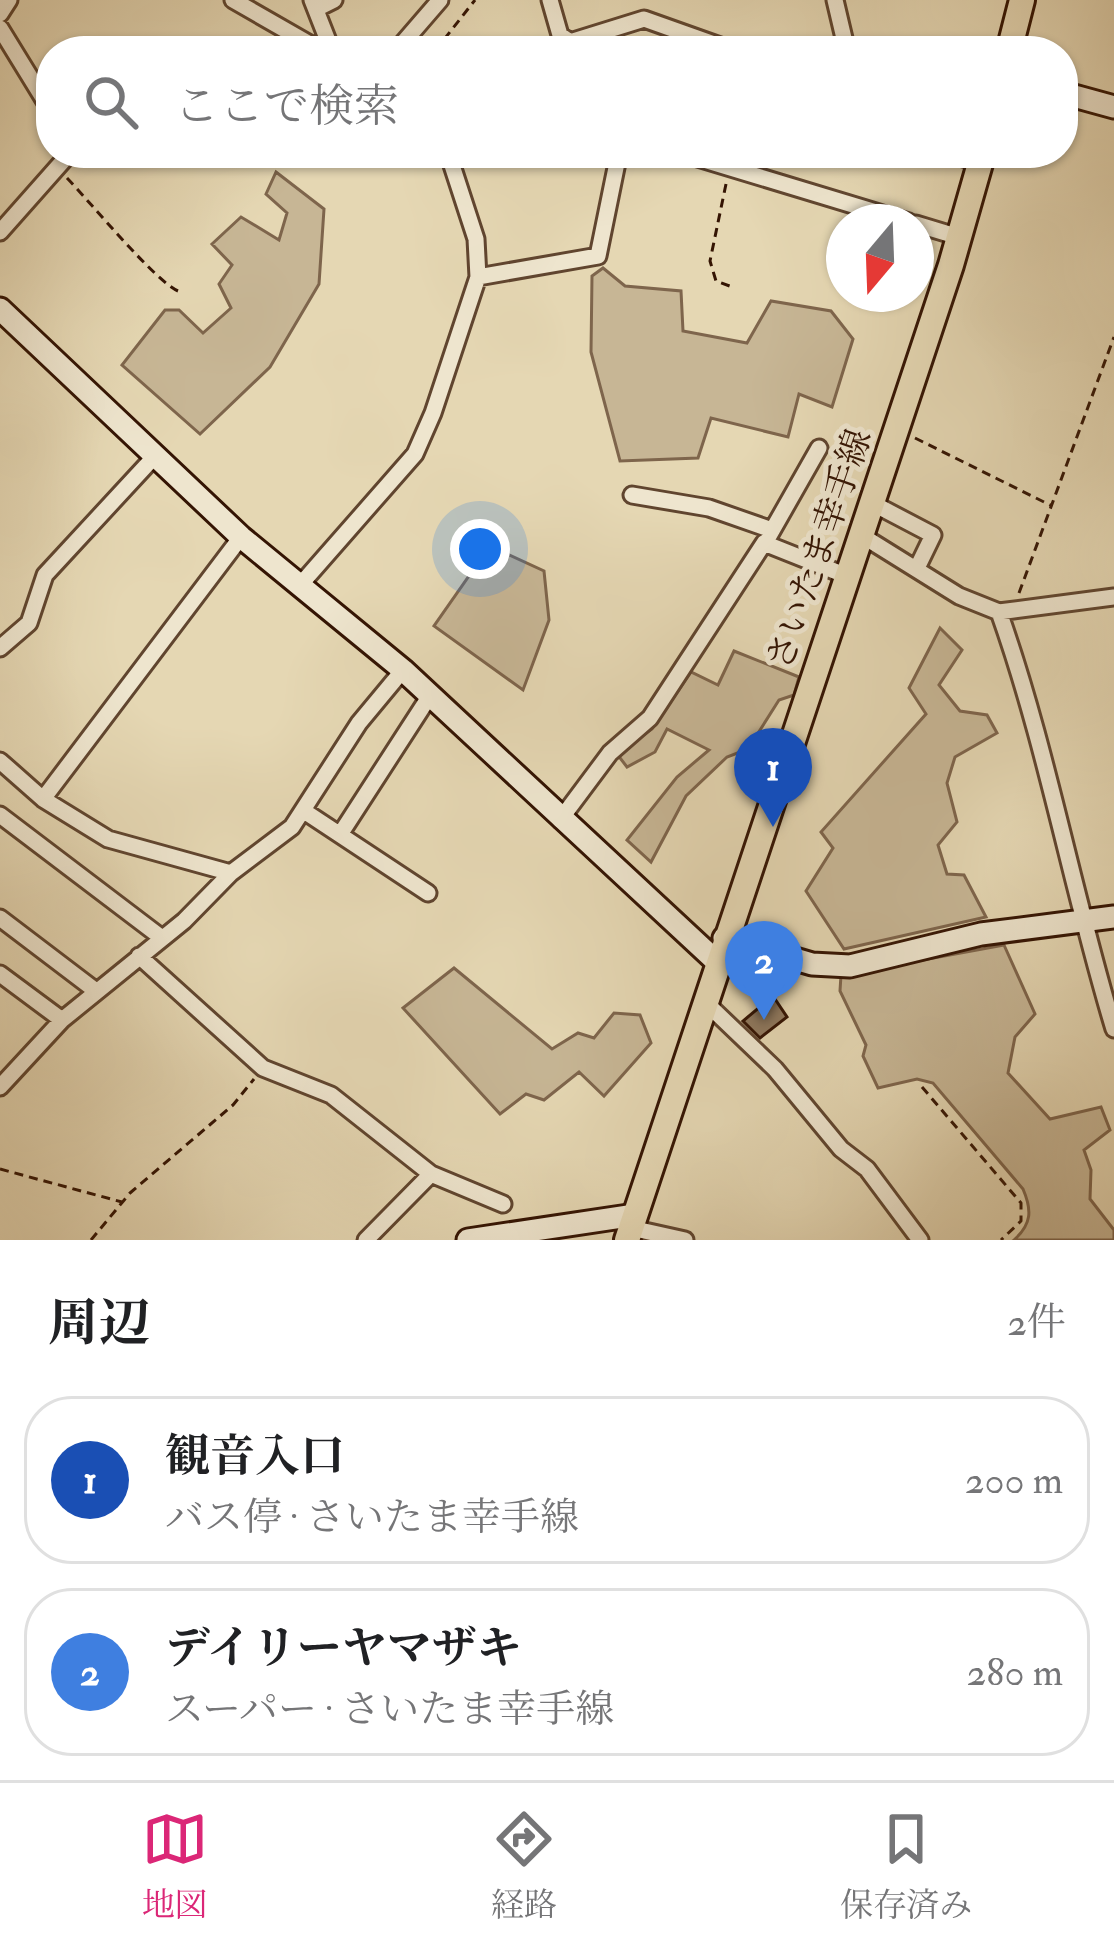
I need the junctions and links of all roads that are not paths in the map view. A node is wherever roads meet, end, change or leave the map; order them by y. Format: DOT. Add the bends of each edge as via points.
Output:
graph roads {
  1 [pos="9,0"];
  2 [pos="232,0"];
  3 [pos="334,0"];
  4 [pos="440,0"];
  5 [pos="550,0"];
  6 [pos="835,0"];
  7 [pos="1022,0"];
  8 [pos="314,4"];
  9 [pos="0,14"];
  10 [pos="0,28"];
  11 [pos="296,36"];
  12 [pos="326,36"];
  13 [pos="410,36"];
  14 [pos="561,36"];
  15 [pos="589,36"];
  16 [pos="692,36"];
  17 [pos="843,36"];
  18 [pos="1013,36"];
  19 [pos="36,87"];
  20 [pos="1078,97"];
  21 [pos="1114,107"];
  22 [pos="57,168"];
  23 [pos="453,168"];
  24 [pos="616,168"];
  25 [pos="736,168"];
  26 [pos="978,168"];
  27 [pos="852,204"];
  28 [pos="934,229"];
  29 [pos="0,232"];
  30 [pos="959,237"];
  31 [pos="478,278"];
  32 [pos="0,309"];
  33 [pos="819,448"];
  34 [pos="155,456"];
  35 [pos="632,495"];
  36 [pos="872,503"];
  37 [pos="861,535"];
  38 [pos="241,537"];
  39 [pos="768,537"];
  40 [pos="918,566"];
  41 [pos="847,576"];
  42 [pos="301,584"];
  43 [pos="1114,597"];
  44 [pos="1006,612"];
  45 [pos="0,648"];
  46 [pos="403,670"];
  47 [pos="429,697"];
  48 [pos="0,761"];
  49 [pos="43,799"];
  50 [pos="304,811"];
  51 [pos="0,815"];
  52 [pos="560,820"];
  53 [pos="340,833"];
  54 [pos="231,873"];
  55 [pos="428,893"];
  56 [pos="1114,917"];
  57 [pos="0,918"];
  58 [pos="1080,921"];
  59 [pos="162,938"];
  60 [pos="720,950"];
  61 [pos="139,956"];
  62 [pos="0,974"];
  63 [pos="96,991"];
  64 [pos="703,1000"];
  65 [pos="62,1020"];
  66 [pos="1114,1029"];
  67 [pos="0,1087"];
  68 [pos="431,1174"];
  69 [pos="503,1204"];
  70 [pos="631,1228"];
  71 [pos="366,1240"];
  72 [pos="468,1240"];
  73 [pos="685,1240"];
  74 [pos="920,1240"];
  1 -- 9 [label="street"];
  2 -- 11 [label="street"];
  3 -- 8 [label="street"];
  4 -- 13 [label="street"];
  5 -- 14 [label="street"];
  6 -- 17 [label="street"];
  7 -- 18 [label="main road"];
  8 -- 12 [label="street"];
  10 -- 19 [label="street"];
  15 -- 16 [label="street" via="644,19"];
  20 -- 21 [label="street"];
  22 -- 29 [label="street"];
  23 -- 31 [label="street" via="476,239"];
  24 -- 31 [label="street" via="598,256"];
  25 -- 27 [label="street"];
  26 -- 30 [label="main road, さいたま幸手線"];
  28 -- 30 [label="street"];
  30 -- 36 [label="main road, さいたま幸手線"];
  31 -- 42 [label="street" via="415,454"];
  32 -- 34 [label="street"];
  33 -- 39 [label="street"];
  34 -- 38 [label="street"];
  34 -- 45 [label="street" via="45,575 29,623"];
  35 -- 39 [label="street" via="710,508"];
  36 -- 37 [label="main road, さいたま幸手線"];
  36 -- 40 [label="street" via="933,535"];
  37 -- 40 [label="street"];
  37 -- 41 [label="main road, さいたま幸手線"];
  38 -- 42 [label="street"];
  38 -- 49 [label="street"];
  39 -- 41 [label="street"];
  39 -- 52 [label="street" via="650,718 610,753"];
  40 -- 44 [label="street" via="959,596"];
  41 -- 60 [label="main road, さいたま幸手線"];
  42 -- 46 [label="street"];
  43 -- 44 [label="street"];
  44 -- 58 [label="street"];
  46 -- 47 [label="street"];
  46 -- 50 [label="street"];
  47 -- 52 [label="street"];
  47 -- 53 [label="street"];
  48 -- 49 [label="street"];
  49 -- 54 [label="street" via="109,838"];
  50 -- 53 [label="street"];
  50 -- 54 [label="street"];
  51 -- 59 [label="street"];
  52 -- 60 [label="street"];
  53 -- 55 [label="street"];
  54 -- 59 [label="street"];
  56 -- 58 [label="street"];
  57 -- 63 [label="street"];
  58 -- 60 [label="street" via="981,934 850,966"];
  58 -- 66 [label="street"];
  59 -- 61 [label="street"];
  60 -- 64 [label="main road, さいたま幸手線"];
  61 -- 63 [label="street"];
  61 -- 68 [label="street" via="263,1068 331,1095"];
  62 -- 65 [label="street"];
  63 -- 65 [label="street"];
  64 -- 70 [label="main road, さいたま幸手線"];
  64 -- 74 [label="street" via="867,1169"];
  65 -- 67 [label="street"];
  68 -- 69 [label="street"];
  68 -- 71 [label="street"];
  70 -- 72 [label="street"];
  70 -- 73 [label="street"];
}
